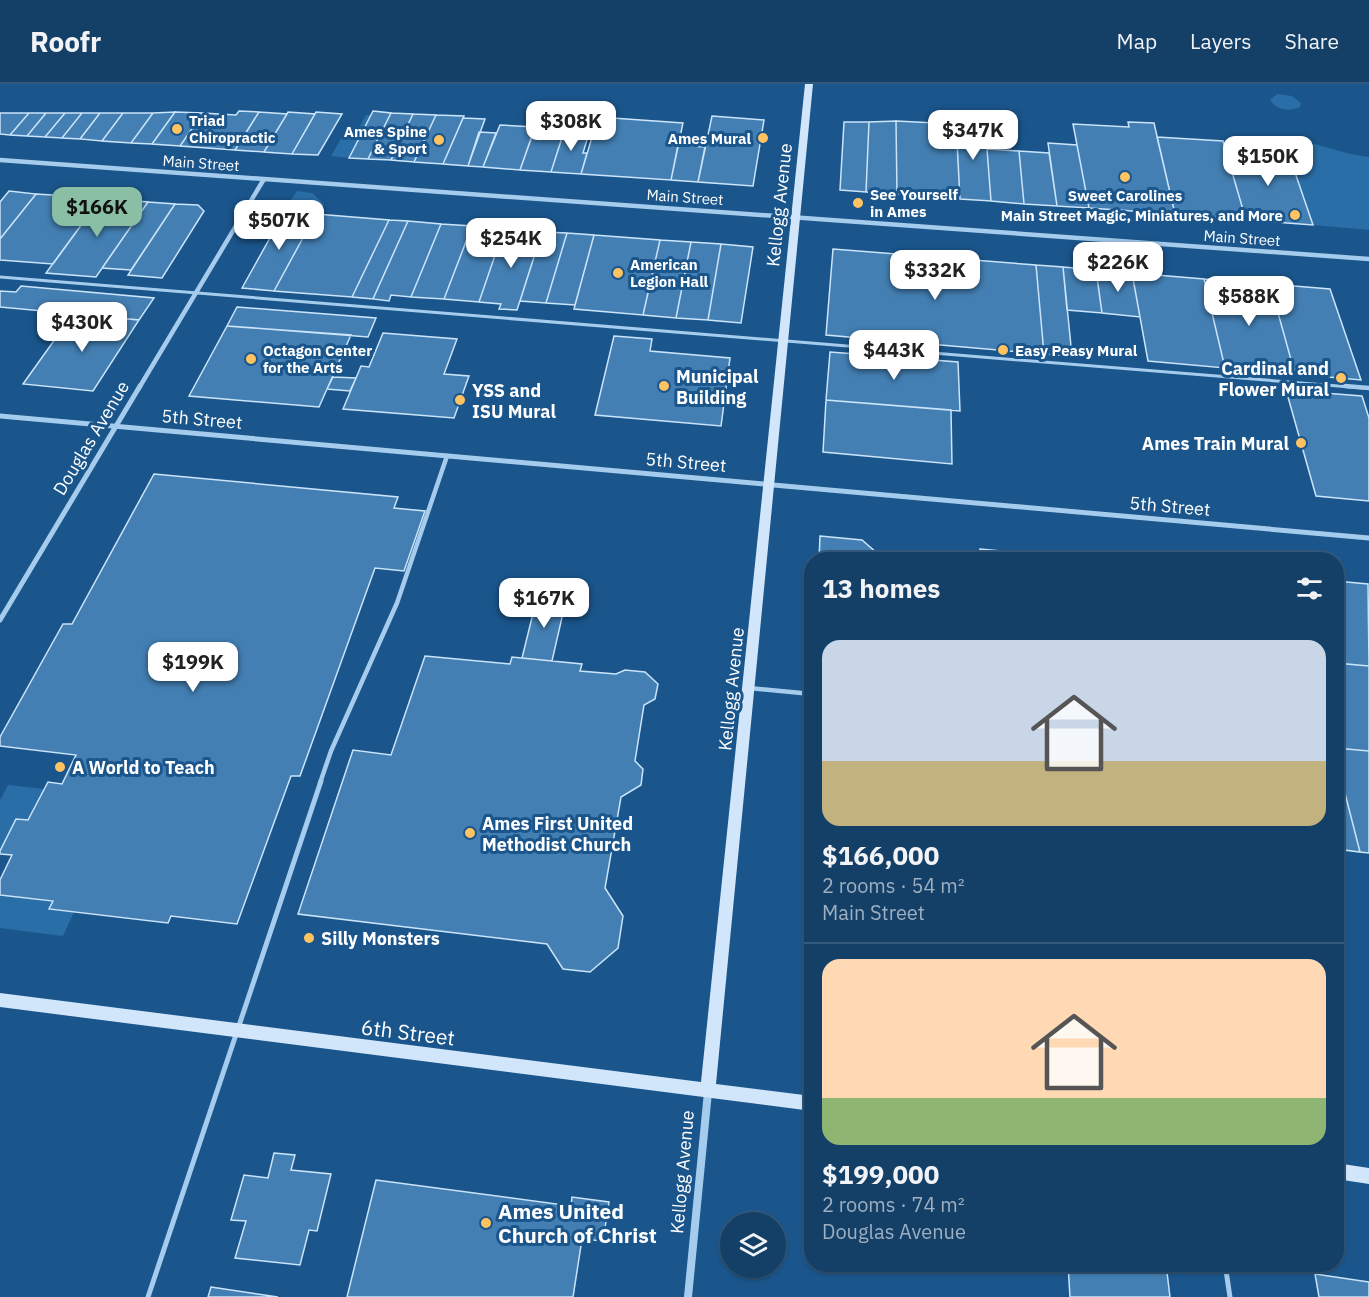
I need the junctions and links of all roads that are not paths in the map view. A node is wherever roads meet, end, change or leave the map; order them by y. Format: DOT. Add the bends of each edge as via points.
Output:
graph roads {
  1 [pos="809,84"];
  2 [pos="0,160"];
  3 [pos="264,179"];
  4 [pos="796,217"];
  5 [pos="1369,259"];
  6 [pos="0,277"];
  7 [pos="195,292"];
  8 [pos="784,339"];
  9 [pos="1369,388"];
  10 [pos="0,416"];
  11 [pos="116,427"];
  12 [pos="447,456"];
  13 [pos="769,485"];
  14 [pos="1369,538"];
  15 [pos="0,621"];
  16 [pos="749,688"];
  17 [pos="804,693"];
  18 [pos="0,1000"];
  19 [pos="236,1032"];
  20 [pos="708,1091"];
  21 [pos="804,1103"];
  22 [pos="1344,1172"];
  23 [pos="1369,1176"];
  24 [pos="1226,1272"];
  25 [pos="148,1297"];
  26 [pos="688,1297"];
  27 [pos="1230,1297"];
  1 -- 4 [label="street, Kellogg Avenue"];
  2 -- 3 [label="street, Main Street"];
  3 -- 4 [label="street, Main Street"];
  3 -- 7 [label="street, Douglas Avenue"];
  4 -- 5 [label="street, Main Street"];
  4 -- 8 [label="street, Kellogg Avenue"];
  6 -- 7 [label="lane"];
  7 -- 8 [label="lane"];
  7 -- 11 [label="street, Douglas Avenue"];
  8 -- 9 [label="lane"];
  8 -- 13 [label="street, Kellogg Avenue"];
  10 -- 11 [label="street, 5th Street"];
  11 -- 12 [label="street, 5th Street"];
  11 -- 15 [label="street, Douglas Avenue"];
  12 -- 13 [label="street, 5th Street"];
  12 -- 19 [label="lane" via="397,603 331,751"];
  13 -- 14 [label="street, 5th Street"];
  13 -- 16 [label="street, Kellogg Avenue"];
  16 -- 17 [label="lane"];
  16 -- 20 [label="street, Kellogg Avenue"];
  18 -- 19 [label="street, 6th Street"];
  19 -- 20 [label="street, 6th Street"];
  19 -- 25 [label="lane"];
  20 -- 21 [label="street, 6th Street"];
  20 -- 26 [label="street, Kellogg Avenue"];
  22 -- 23 [label="street"];
  24 -- 27 [label="lane"];
}
